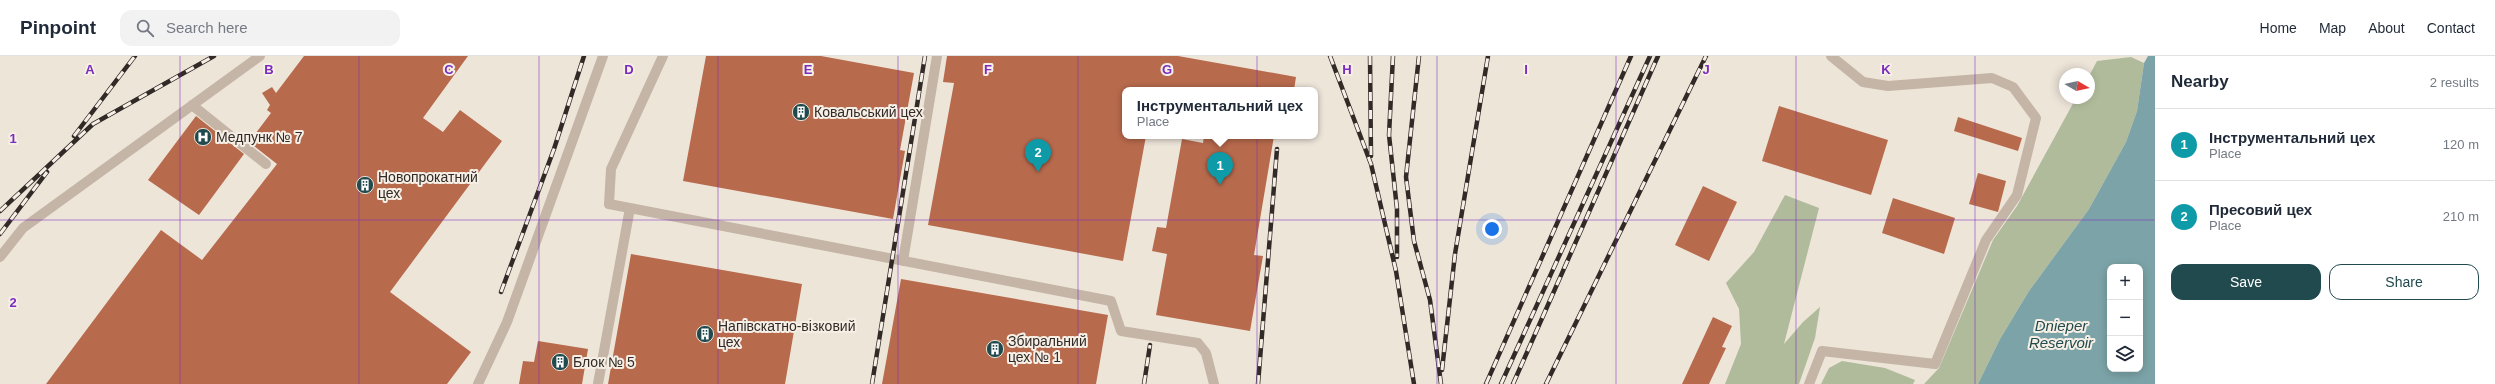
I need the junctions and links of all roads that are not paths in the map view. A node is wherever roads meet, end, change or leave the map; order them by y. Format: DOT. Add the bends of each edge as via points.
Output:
graph roads {
  1 [pos="260,56"];
  2 [pos="603,56"];
  3 [pos="663,56"];
  4 [pos="937,56"];
  5 [pos="1831,56"];
  6 [pos="192,105"];
  7 [pos="266,164"];
  8 [pos="630,208"];
  9 [pos="0,257"];
  10 [pos="903,260"];
  11 [pos="478,384"];
  12 [pos="598,384"];
  13 [pos="1214,384"];
  14 [pos="1809,384"];
  1 -- 6 [label="lane"];
  2 -- 11 [label="lane" via="507,322"];
  3 -- 8 [label="lane" via="611,169 609,204"];
  4 -- 10 [label="lane"];
  5 -- 14 [label="lane" via="1863,82 1888,86 1992,78 2013,86 2036,118 2017,195 1986,240 1935,364 1822,351"];
  6 -- 7 [label="lane"];
  6 -- 9 [label="lane" via="23,228"];
  8 -- 10 [label="lane"];
  8 -- 12 [label="lane"];
  10 -- 13 [label="lane" via="1111,301 1121,331 1198,343 1206,353"];
}
